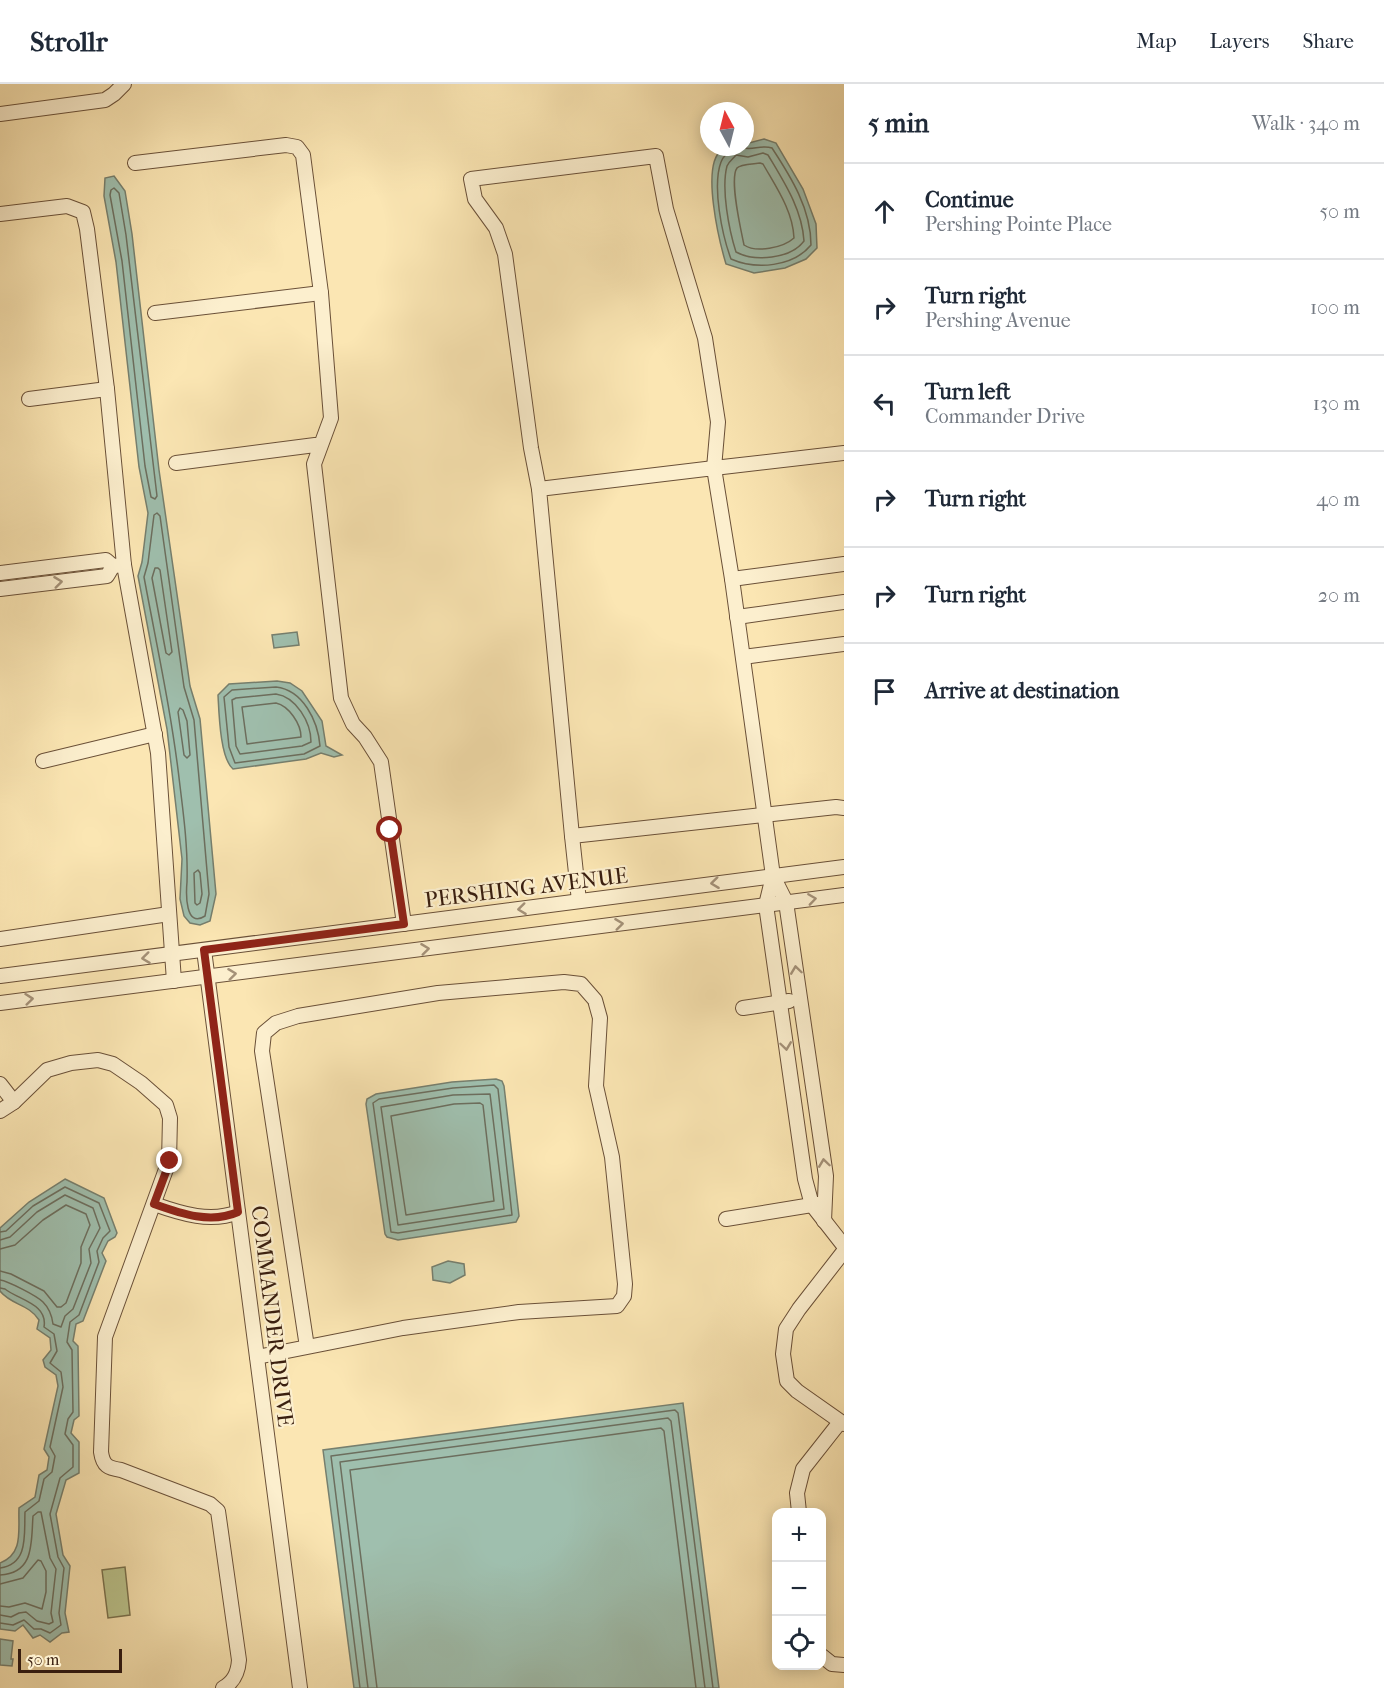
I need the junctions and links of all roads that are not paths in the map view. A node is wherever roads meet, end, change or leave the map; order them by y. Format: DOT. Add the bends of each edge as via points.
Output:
graph roads {
  1 [pos="124,84"];
  2 [pos="0,114"];
  3 [pos="135,163"];
  4 [pos="0,214"];
  5 [pos="321,292"];
  6 [pos="155,313"];
  7 [pos="107,389"];
  8 [pos="29,399"];
  9 [pos="318,452"];
  10 [pos="844,453"];
  11 [pos="176,463"];
  12 [pos="714,468"];
  13 [pos="539,489"];
  14 [pos="844,564"];
  15 [pos="119,565"];
  16 [pos="0,573"];
  17 [pos="732,579"];
  18 [pos="0,589"];
  19 [pos="844,603"];
  20 [pos="737,617"];
  21 [pos="844,644"];
  22 [pos="743,657"];
  23 [pos="155,734"];
  24 [pos="43,760"];
  25 [pos="844,808"];
  26 [pos="765,815"];
  27 [pos="572,836"];
  28 [pos="844,867"];
  29 [pos="773,876"];
  30 [pos="844,894"];
  31 [pos="579,901"];
  32 [pos="786,902"];
  33 [pos="766,905"];
  34 [pos="169,914"];
  35 [pos="404,924"];
  36 [pos="0,939"];
  37 [pos="204,950"];
  38 [pos="172,954"];
  39 [pos="0,976"];
  40 [pos="208,977"];
  41 [pos="174,981"];
  42 [pos="800,1000"];
  43 [pos="780,1002"];
  44 [pos="0,1003"];
  45 [pos="743,1008"];
  46 [pos="0,1083"];
  47 [pos="14,1102"];
  48 [pos="0,1111"];
  49 [pos="154,1204"];
  50 [pos="818,1204"];
  51 [pos="238,1212"];
  52 [pos="726,1219"];
  53 [pos="844,1249"];
  54 [pos="314,1347"];
  55 [pos="257,1358"];
  56 [pos="842,1423"];
  57 [pos="799,1508"];
  58 [pos="826,1659"];
  59 [pos="844,1665"];
  60 [pos="223,1688"];
  61 [pos="300,1688"];
  1 -- 2 [label="street" via="105,100"];
  3 -- 5 [label="street" via="286,145 297,147 303,156"];
  4 -- 7 [label="street" via="67,206 83,212"];
  5 -- 6 [label="street"];
  5 -- 9 [label="street" via="331,418"];
  7 -- 8 [label="street"];
  7 -- 15 [label="street"];
  9 -- 11 [label="street" via="315,445"];
  9 -- 35 [label="street" via="314,464 341,698 353,724 381,762"];
  10 -- 12 [label="street"];
  12 -- 13 [label="street"];
  12 -- 13 [label="street" via="718,422 705,338 666,210 656,156 471,179 476,199 496,228 505,254"];
  12 -- 17 [label="street"];
  13 -- 27 [label="street"];
  14 -- 17 [label="street"];
  15 -- 16 [label="street" via="106,560"];
  18 -- 15 [label="street, one-way" via="107,576"];
  15 -- 23 [label="street"];
  17 -- 20 [label="street"];
  19 -- 20 [label="street"];
  20 -- 22 [label="street"];
  21 -- 22 [label="street"];
  22 -- 26 [label="street"];
  23 -- 24 [label="street"];
  23 -- 34 [label="street"];
  25 -- 26 [label="street"];
  26 -- 27 [label="street"];
  26 -- 29 [label="street"];
  27 -- 31 [label="street"];
  28 -- 29 [label="street, PERSHING AVENUE"];
  29 -- 31 [label="street, PERSHING AVENUE, one-way"];
  29 -- 32 [label="street"];
  29 -- 33 [label="street"];
  32 -- 30 [label="street, one-way"];
  31 -- 35 [label="street, PERSHING AVENUE, one-way"];
  32 -- 33 [label="street"];
  42 -- 32 [label="street, one-way"];
  40 -- 33 [label="street, one-way"];
  33 -- 43 [label="street"];
  34 -- 36 [label="street"];
  34 -- 38 [label="street"];
  35 -- 37 [label="street, PERSHING AVENUE"];
  37 -- 38 [label="street, PERSHING AVENUE"];
  37 -- 40 [label="street, COMMANDER DRIVE"];
  38 -- 39 [label="street, PERSHING AVENUE, one-way"];
  38 -- 41 [label="street"];
  40 -- 41 [label="street"];
  40 -- 51 [label="street, COMMANDER DRIVE"];
  44 -- 41 [label="street, one-way"];
  42 -- 43 [label="street"];
  50 -- 42 [label="street, one-way" via="826,1176"];
  43 -- 45 [label="street"];
  43 -- 50 [label="street, one-way" via="805,1179"];
  46 -- 47 [label="street"];
  47 -- 48 [label="street"];
  47 -- 49 [label="street" via="47,1070 71,1063 98,1060 113,1064 141,1083 166,1105 171,1118 170,1161"];
  49 -- 51 [label="street" via="203,1217 227,1217"];
  49 -- 60 [label="street" via="105,1337 102,1462 108,1468 210,1503 218,1511 239,1660 235,1677"];
  50 -- 52 [label="street"];
  50 -- 53 [label="street" via="824,1221"];
  51 -- 55 [label="street, COMMANDER DRIVE"];
  53 -- 56 [label="street" via="786,1329 783,1354 787,1381"];
  54 -- 54 [label="street" via="403,1328 519,1312 617,1306 624,1296 625,1284 612,1157 596,1086 600,1018 595,1000 581,984 564,982 438,993 298,1016 276,1023 264,1033 262,1052 301,1311"];
  54 -- 55 [label="street"];
  55 -- 61 [label="street, COMMANDER DRIVE"];
  56 -- 57 [label="street" via="803,1469 797,1493"];
  58 -- 59 [label="street"];
}
